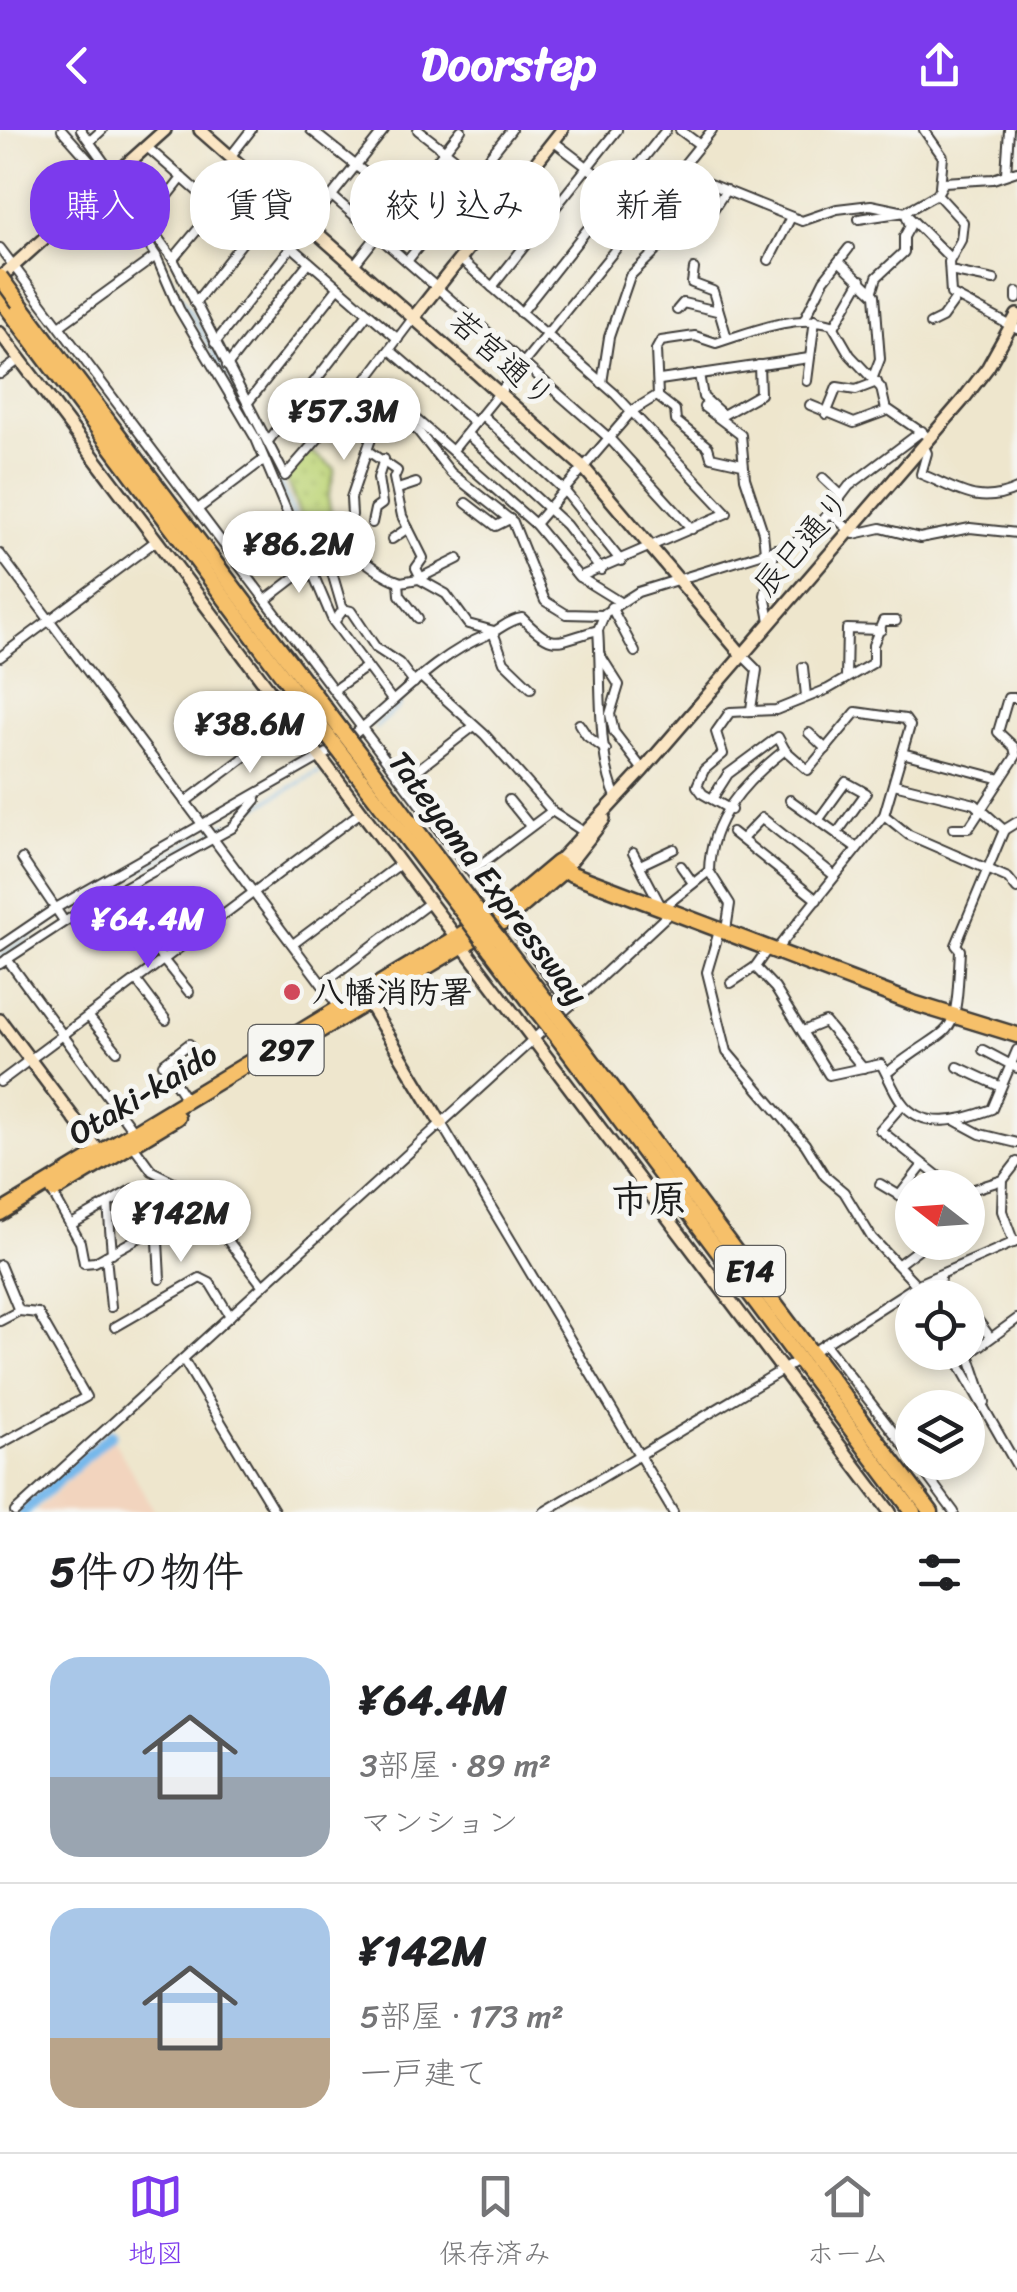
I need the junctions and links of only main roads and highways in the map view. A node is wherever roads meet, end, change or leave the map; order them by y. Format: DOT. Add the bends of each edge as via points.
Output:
graph roads {
  1 [pos="0,277"];
  2 [pos="9,303"];
  3 [pos="457,943"];
  4 [pos="564,1034"];
  5 [pos="1017,1035"];
  6 [pos="133,1138"];
  7 [pos="102,1156"];
  8 [pos="0,1213"];
  9 [pos="0,1221"];
  10 [pos="912,1512"];
  11 [pos="931,1512"];
  1 -- 2 [label="highway, Tateyama Expressway / E14, bridge"];
  2 -- 4 [label="highway, Tateyama Expressway / E14, bridge"];
  3 -- 5 [label="highway, Otaki-kaido / 297" via="503,915 560,866"];
  3 -- 6 [label="highway, Otaki-kaido / 297"];
  3 -- 6 [label="highway, Otaki-kaido / 297" via="339,1007"];
  4 -- 10 [label="highway, Tateyama Expressway / E14"];
  4 -- 11 [label="highway, Tateyama Expressway / E14"];
  6 -- 7 [label="highway, Otaki-kaido / 297"];
  7 -- 8 [label="highway, Otaki-kaido / 297"];
  7 -- 9 [label="highway, Otaki-kaido / 297"];
}
